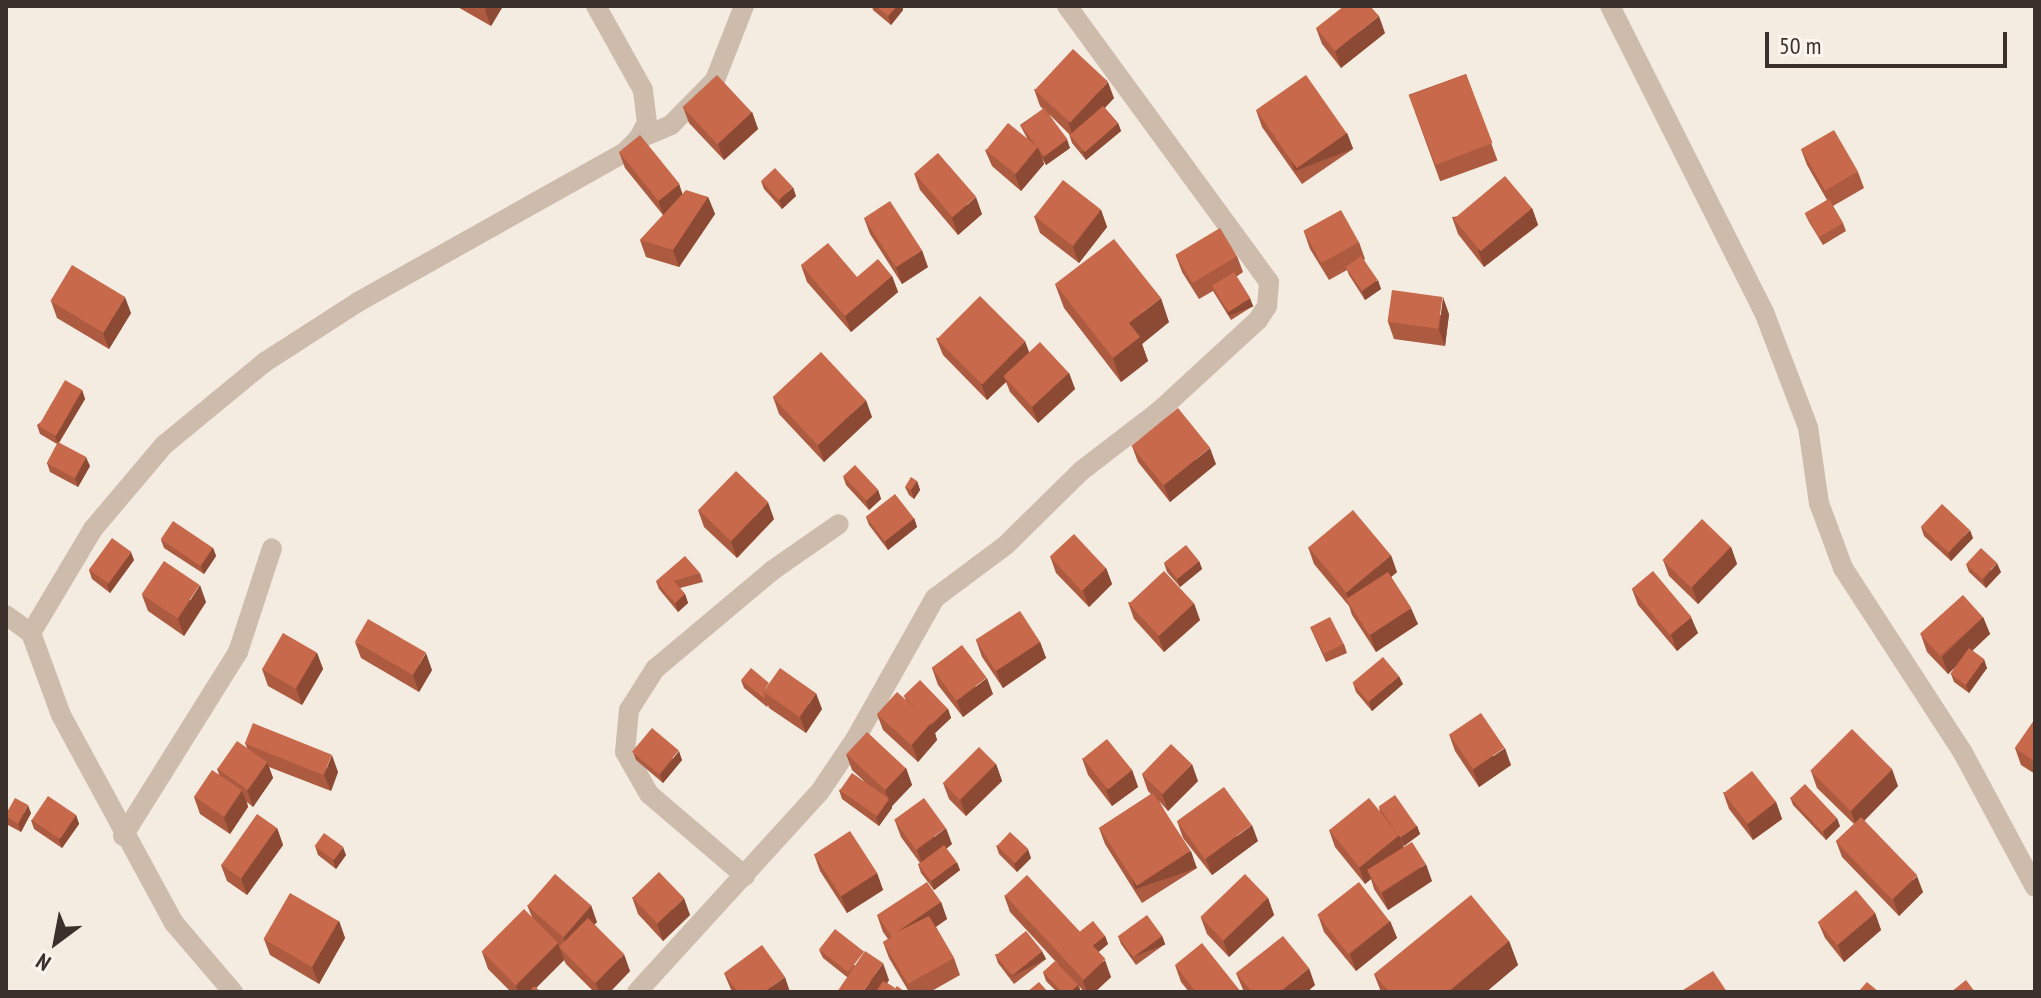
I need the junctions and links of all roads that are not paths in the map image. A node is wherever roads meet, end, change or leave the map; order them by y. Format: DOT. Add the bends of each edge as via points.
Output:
graph roads {
  1 [pos="596,6"];
  2 [pos="744,6"];
  3 [pos="1067,6"];
  4 [pos="1610,6"];
  5 [pos="638,139"];
  6 [pos="839,524"];
  7 [pos="272,548"];
  8 [pos="6,615"];
  9 [pos="31,633"];
  10 [pos="123,836"];
  11 [pos="745,876"];
  12 [pos="2035,887"];
  13 [pos="233,992"];
  14 [pos="637,992"];
  1 -- 5 [label="street" via="643,90 647,123"];
  2 -- 5 [label="street" via="715,80 671,125"];
  3 -- 11 [label="street" via="1269,282 1267,306 1158,412 1081,471 1006,545 935,598 819,793"];
  4 -- 12 [label="street" via="1764,312 1808,427 1819,503 1843,568 1962,751"];
  5 -- 9 [label="street" via="624,153 358,302 265,362 164,445 93,529"];
  6 -- 11 [label="street" via="773,570 655,669 629,710 625,752 649,794"];
  7 -- 10 [label="street" via="238,652"];
  8 -- 9 [label="street"];
  9 -- 10 [label="street" via="61,715"];
  10 -- 13 [label="street" via="174,923"];
  11 -- 14 [label="street"];
}
